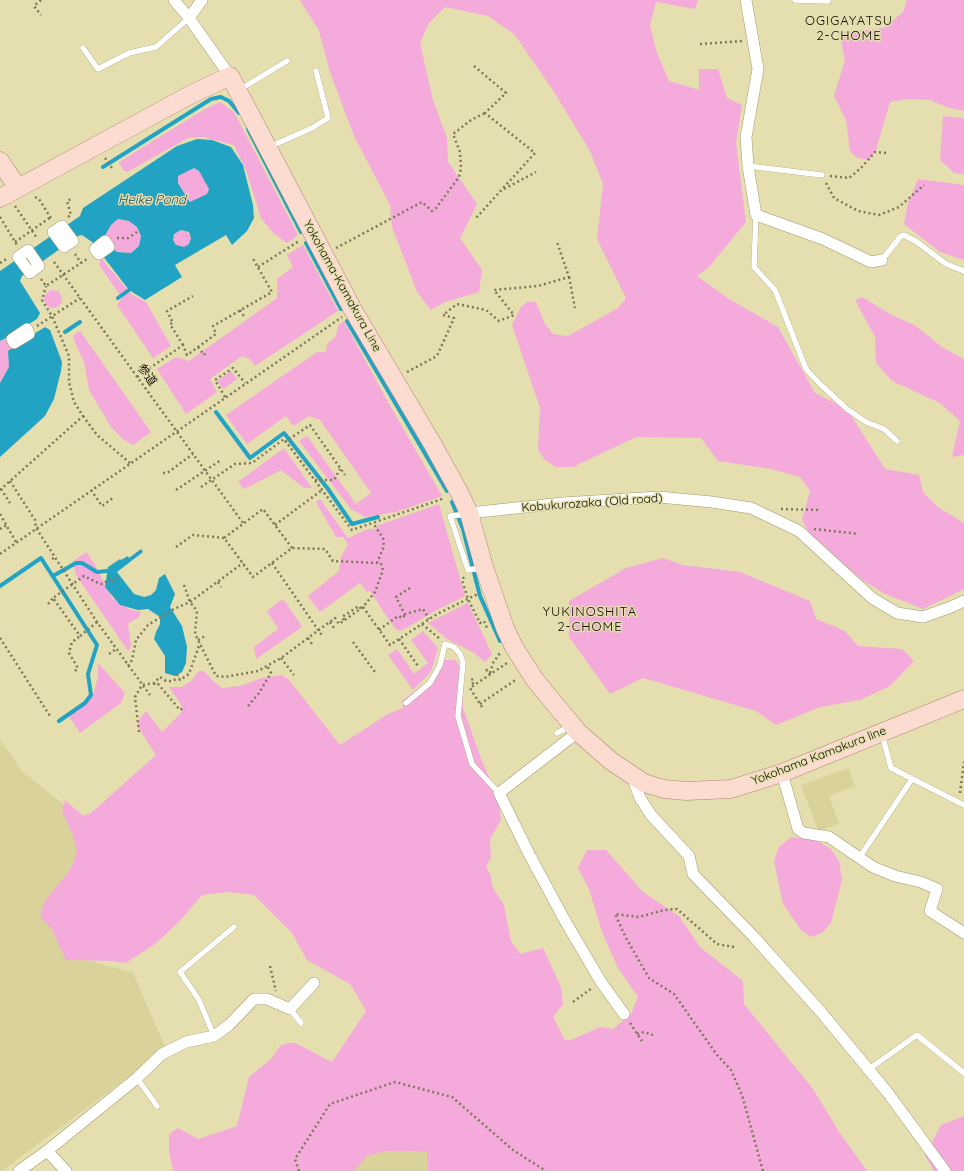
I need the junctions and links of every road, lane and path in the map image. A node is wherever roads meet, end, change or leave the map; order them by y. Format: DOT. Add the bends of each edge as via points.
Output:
graph roads {
  1 [pos="41,0"];
  2 [pos="174,0"];
  3 [pos="202,0"];
  4 [pos="746,0"];
  5 [pos="795,0"];
  6 [pos="828,1"];
  7 [pos="41,15"];
  8 [pos="189,18"];
  9 [pos="753,40"];
  10 [pos="700,44"];
  11 [pos="83,48"];
  12 [pos="287,61"];
  13 [pos="474,66"];
  14 [pos="316,71"];
  15 [pos="234,83"];
  16 [pos="485,113"];
  17 [pos="268,148"];
  18 [pos="887,153"];
  19 [pos="103,156"];
  20 [pos="0,160"];
  21 [pos="748,166"];
  22 [pos="112,168"];
  23 [pos="536,172"];
  24 [pos="822,175"];
  25 [pos="924,185"];
  26 [pos="502,190"];
  27 [pos="25,192"];
  28 [pos="71,199"];
  29 [pos="7,202"];
  30 [pos="756,215"];
  31 [pos="0,217"];
  32 [pos="51,218"];
  33 [pos="476,218"];
  34 [pos="32,230"];
  35 [pos="137,232"];
  36 [pos="37,238"];
  37 [pos="300,240"];
  38 [pos="15,242"];
  39 [pos="557,242"];
  40 [pos="107,244"];
  41 [pos="97,252"];
  42 [pos="23,254"];
  43 [pos="323,255"];
  44 [pos="252,257"];
  45 [pos="882,260"];
  46 [pos="54,262"];
  47 [pos="258,267"];
  48 [pos="34,270"];
  49 [pos="964,272"];
  50 [pos="64,275"];
  51 [pos="569,277"];
  52 [pos="46,286"];
  53 [pos="193,296"];
  54 [pos="80,298"];
  55 [pos="575,308"];
  56 [pos="240,310"];
  57 [pos="52,316"];
  58 [pos="342,317"];
  59 [pos="246,318"];
  60 [pos="28,331"];
  61 [pos="183,345"];
  62 [pos="198,347"];
  63 [pos="205,354"];
  64 [pos="137,377"];
  65 [pos="394,379"];
  66 [pos="245,383"];
  67 [pos="225,397"];
  68 [pos="83,416"];
  69 [pos="176,431"];
  70 [pos="286,441"];
  71 [pos="897,441"];
  72 [pos="193,454"];
  73 [pos="221,460"];
  74 [pos="130,463"];
  75 [pos="340,469"];
  76 [pos="205,471"];
  77 [pos="163,473"];
  78 [pos="345,475"];
  79 [pos="212,480"];
  80 [pos="10,481"];
  81 [pos="317,481"];
  82 [pos="201,487"];
  83 [pos="0,489"];
  84 [pos="91,490"];
  85 [pos="176,490"];
  86 [pos="322,490"];
  87 [pos="458,492"];
  88 [pos="114,498"];
  89 [pos="10,503"];
  90 [pos="774,508"];
  91 [pos="821,510"];
  92 [pos="0,514"];
  93 [pos="461,515"];
  94 [pos="243,523"];
  95 [pos="373,523"];
  96 [pos="7,525"];
  97 [pos="275,525"];
  98 [pos="0,528"];
  99 [pos="36,528"];
  100 [pos="814,528"];
  101 [pos="859,534"];
  102 [pos="224,538"];
  103 [pos="16,542"];
  104 [pos="176,547"];
  105 [pos="292,548"];
  106 [pos="0,554"];
  107 [pos="56,557"];
  108 [pos="52,559"];
  109 [pos="243,563"];
  110 [pos="272,563"];
  111 [pos="377,563"];
  112 [pos="474,569"];
  113 [pos="118,578"];
  114 [pos="218,582"];
  115 [pos="72,583"];
  116 [pos="184,585"];
  117 [pos="221,587"];
  118 [pos="410,588"];
  119 [pos="478,594"];
  120 [pos="53,598"];
  121 [pos="468,599"];
  122 [pos="964,601"];
  123 [pos="190,602"];
  124 [pos="48,604"];
  125 [pos="362,608"];
  126 [pos="405,614"];
  127 [pos="429,619"];
  128 [pos="97,622"];
  129 [pos="330,622"];
  130 [pos="422,624"];
  131 [pos="334,628"];
  132 [pos="318,630"];
  133 [pos="379,630"];
  134 [pos="490,634"];
  135 [pos="80,636"];
  136 [pos="205,636"];
  137 [pos="323,637"];
  138 [pos="0,638"];
  139 [pos="308,638"];
  140 [pos="398,639"];
  141 [pos="199,642"];
  142 [pos="353,642"];
  143 [pos="312,644"];
  144 [pos="445,644"];
  145 [pos="496,648"];
  146 [pos="116,649"];
  147 [pos="109,654"];
  148 [pos="281,658"];
  149 [pos="507,662"];
  150 [pos="128,666"];
  151 [pos="267,666"];
  152 [pos="418,666"];
  153 [pos="75,671"];
  154 [pos="376,672"];
  155 [pos="486,672"];
  156 [pos="294,675"];
  157 [pos="490,675"];
  158 [pos="515,675"];
  159 [pos="473,679"];
  160 [pos="154,683"];
  161 [pos="142,685"];
  162 [pos="474,685"];
  163 [pos="150,695"];
  164 [pos="964,699"];
  165 [pos="406,703"];
  166 [pos="248,706"];
  167 [pos="185,708"];
  168 [pos="50,716"];
  169 [pos="569,730"];
  170 [pos="139,732"];
  171 [pos="881,732"];
  172 [pos="964,762"];
  173 [pos="782,773"];
  174 [pos="632,776"];
  175 [pos="912,779"];
  176 [pos="499,793"];
  177 [pos="961,804"];
  178 [pos="859,858"];
  179 [pos="234,927"];
  180 [pos="964,933"];
  181 [pos="734,948"];
  182 [pos="270,966"];
  183 [pos="601,982"];
  184 [pos="314,983"];
  185 [pos="272,1001"];
  186 [pos="573,1002"];
  187 [pos="290,1009"];
  188 [pos="627,1017"];
  189 [pos="300,1023"];
  190 [pos="637,1034"];
  191 [pos="653,1035"];
  192 [pos="214,1036"];
  193 [pos="642,1041"];
  194 [pos="869,1069"];
  195 [pos="964,1072"];
  196 [pos="137,1078"];
  197 [pos="157,1106"];
  198 [pos="47,1151"];
  199 [pos="19,1171"];
  200 [pos="66,1171"];
  201 [pos="299,1171"];
  202 [pos="546,1171"];
  203 [pos="763,1171"];
  204 [pos="945,1171"];
  1 -- 7 [label="path" via="34,6"];
  2 -- 8 [label="street"];
  3 -- 8 [label="street"];
  4 -- 9 [label="street"];
  5 -- 6 [label="lane"];
  8 -- 11 [label="lane" via="156,47 129,53 98,69"];
  8 -- 15 [label="street"];
  9 -- 10 [label="path"];
  9 -- 21 [label="street" via="758,69 746,137"];
  12 -- 15 [label="lane"];
  13 -- 16 [label="path" via="506,93"];
  14 -- 17 [label="lane" via="328,118"];
  15 -- 17 [label="main road, Yokohama-Kamakura Line"];
  15 -- 27 [label="main road" via="190,95"];
  16 -- 26 [label="path" via="535,154"];
  16 -- 43 [label="path" via="453,134 460,152 461,169 436,208 432,211 422,202"];
  17 -- 43 [label="main road, Yokohama-Kamakura Line"];
  18 -- 24 [label="path" via="875,152 862,168 849,178"];
  19 -- 22 [label="path"];
  20 -- 27 [label="main road"];
  21 -- 24 [label="lane"];
  21 -- 30 [label="street"];
  23 -- 26 [label="path"];
  24 -- 25 [label="path" via="834,198 858,211 879,214 899,207"];
  26 -- 33 [label="path"];
  27 -- 29 [label="main road"];
  27 -- 32 [label="path" via="39,199"];
  28 -- 32 [label="path" via="67,201 71,215 57,227"];
  29 -- 34 [label="path"];
  30 -- 45 [label="street" via="823,239 871,262"];
  30 -- 71 [label="lane" via="754,267 775,290 806,369 847,409 866,422 884,429"];
  31 -- 38 [label="path"];
  32 -- 34 [label="path"];
  34 -- 36 [label="path"];
  34 -- 38 [label="path"];
  35 -- 40 [label="path" via="128,238 117,238 113,244"];
  37 -- 47 [label="path"];
  38 -- 42 [label="path"];
  39 -- 51 [label="path"];
  40 -- 41 [label="street" via="109,247 99,254"];
  41 -- 50 [label="path"];
  42 -- 48 [label="street" via="28,250 39,266"];
  43 -- 65 [label="main road, Yokohama-Kamakura Line" via="352,310"];
  44 -- 47 [label="path"];
  45 -- 49 [label="lane" via="904,235 946,264"];
  46 -- 50 [label="path, 参道"];
  47 -- 56 [label="path" via="272,292"];
  48 -- 52 [label="path"];
  50 -- 52 [label="path"];
  50 -- 54 [label="path, 参道"];
  51 -- 55 [label="path"];
  51 -- 65 [label="path" via="538,286 494,290 514,315 499,321 486,310 457,304 443,315 454,318 437,356"];
  52 -- 57 [label="path" via="42,300"];
  53 -- 61 [label="path" via="167,312 173,322 170,324"];
  54 -- 57 [label="path"];
  54 -- 64 [label="path, 参道"];
  56 -- 59 [label="path"];
  56 -- 62 [label="path" via="213,326 216,334"];
  57 -- 60 [label="path"];
  57 -- 68 [label="path" via="69,356 69,382 74,402"];
  58 -- 66 [label="path"];
  61 -- 62 [label="path" via="187,355"];
  61 -- 64 [label="path"];
  62 -- 63 [label="path"];
  64 -- 69 [label="path, 参道"];
  65 -- 87 [label="main road, Yokohama-Kamakura Line"];
  66 -- 67 [label="path"];
  66 -- 67 [label="path" via="233,368 215,380"];
  67 -- 69 [label="path"];
  68 -- 74 [label="path" via="97,435"];
  68 -- 80 [label="path"];
  69 -- 72 [label="path, 参道"];
  69 -- 74 [label="path"];
  70 -- 75 [label="path" via="310,425"];
  70 -- 79 [label="path" via="252,463 235,464"];
  70 -- 81 [label="path"];
  72 -- 76 [label="path, 参道"];
  72 -- 77 [label="path" via="167,473"];
  73 -- 76 [label="path"];
  74 -- 84 [label="path"];
  75 -- 78 [label="path"];
  75 -- 81 [label="path" via="334,480"];
  76 -- 79 [label="path, 参道"];
  76 -- 85 [label="path"];
  79 -- 82 [label="path"];
  79 -- 94 [label="path, 参道"];
  80 -- 83 [label="path"];
  80 -- 99 [label="path" via="35,520"];
  81 -- 86 [label="path"];
  83 -- 89 [label="path"];
  84 -- 88 [label="path" via="102,506"];
  84 -- 99 [label="path"];
  86 -- 95 [label="path" via="352,530"];
  86 -- 97 [label="path"];
  87 -- 93 [label="main road, Yokohama-Kamakura Line"];
  87 -- 95 [label="path"];
  90 -- 91 [label="path"];
  92 -- 96 [label="path"];
  93 -- 112 [label="main road, Yokohama-Kamakura Line"];
  93 -- 122 [label="street, Kobukurozaka (Old road)" via="563,503 660,497 751,508 799,531 872,598 897,613 923,617"];
  94 -- 97 [label="path" via="263,509"];
  94 -- 102 [label="path"];
  95 -- 111 [label="path" via="383,538 384,546"];
  96 -- 98 [label="path"];
  96 -- 103 [label="path"];
  97 -- 105 [label="path"];
  99 -- 103 [label="path"];
  99 -- 107 [label="path"];
  100 -- 101 [label="path"];
  102 -- 104 [label="path" via="193,535"];
  102 -- 109 [label="path"];
  103 -- 106 [label="path"];
  105 -- 110 [label="path"];
  105 -- 111 [label="path" via="325,549 333,560"];
  107 -- 108 [label="path"];
  107 -- 115 [label="path"];
  109 -- 110 [label="path" via="254,577"];
  109 -- 114 [label="path"];
  110 -- 132 [label="path"];
  111 -- 125 [label="path" via="381,564 383,570 375,592"];
  112 -- 121 [label="path" via="462,580"];
  112 -- 169 [label="main road, Yokohama-Kamakura Line" via="514,647"];
  113 -- 115 [label="path" via="113,581 111,578 102,584 84,576"];
  114 -- 117 [label="path"];
  114 -- 123 [label="path"];
  115 -- 120 [label="path"];
  115 -- 128 [label="path"];
  116 -- 123 [label="path"];
  118 -- 126 [label="path" via="396,597"];
  119 -- 121 [label="path"];
  120 -- 124 [label="path"];
  120 -- 135 [label="path"];
  121 -- 127 [label="path"];
  121 -- 134 [label="path" via="480,623 484,621"];
  123 -- 141 [label="path" via="197,611 195,634"];
  123 -- 150 [label="path" via="148,624 136,640 132,660"];
  125 -- 129 [label="path" via="339,624 336,617"];
  125 -- 133 [label="path"];
  126 -- 127 [label="path" via="424,609"];
  126 -- 133 [label="path" via="403,618 398,616"];
  127 -- 130 [label="path"];
  128 -- 135 [label="path"];
  128 -- 146 [label="path"];
  129 -- 131 [label="path"];
  129 -- 132 [label="path"];
  130 -- 140 [label="path"];
  130 -- 144 [label="path"];
  132 -- 137 [label="path"];
  132 -- 139 [label="path"];
  133 -- 140 [label="path" via="390,645"];
  135 -- 153 [label="path" via="72,642 69,653 78,668"];
  136 -- 141 [label="path"];
  138 -- 168 [label="path"];
  139 -- 143 [label="path"];
  139 -- 148 [label="path"];
  140 -- 152 [label="path"];
  141 -- 151 [label="path" via="216,676 250,673"];
  141 -- 160 [label="path" via="189,674 180,680 178,676 172,681 160,678"];
  142 -- 154 [label="path"];
  144 -- 165 [label="lane" via="440,665 430,683"];
  144 -- 176 [label="lane" via="454,647 463,662 458,716 472,764"];
  145 -- 157 [label="path" via="499,654"];
  146 -- 147 [label="path"];
  146 -- 150 [label="path"];
  148 -- 151 [label="path"];
  148 -- 156 [label="path"];
  149 -- 157 [label="path"];
  150 -- 161 [label="path"];
  151 -- 166 [label="path" via="271,673"];
  155 -- 157 [label="path" via="487,670"];
  157 -- 162 [label="path"];
  158 -- 162 [label="path" via="517,679 481,705 470,688"];
  159 -- 162 [label="path" via="470,680"];
  160 -- 161 [label="path"];
  160 -- 167 [label="path" via="158,684 180,710"];
  161 -- 163 [label="path"];
  161 -- 170 [label="path" via="135,697"];
  164 -- 171 [label="main road, Yokohama Kamakura line"];
  169 -- 174 [label="main road, Yokohama Kamakura line"];
  169 -- 176 [label="street"];
  171 -- 173 [label="main road, Yokohama Kamakura line"];
  171 -- 175 [label="lane" via="891,768"];
  172 -- 177 [label="path"];
  173 -- 174 [label="main road, Yokohama Kamakura line" via="731,789 686,792 664,789"];
  173 -- 178 [label="street" via="798,829 804,833 829,837"];
  174 -- 194 [label="street" via="640,798 651,815 689,856 693,874 754,937"];
  175 -- 177 [label="lane"];
  175 -- 178 [label="lane"];
  176 -- 183 [label="street" via="528,854"];
  178 -- 180 [label="street" via="895,876 937,889 930,911"];
  179 -- 192 [label="lane" via="180,972 199,1000"];
  181 -- 203 [label="path" via="717,944 677,909 664,910 639,918 615,914 649,978 674,994 717,1055 731,1070 742,1095"];
  182 -- 185 [label="path" via="276,993"];
  183 -- 186 [label="path"];
  183 -- 188 [label="street"];
  184 -- 187 [label="street"];
  185 -- 187 [label="street"];
  185 -- 192 [label="street" via="254,999 229,1025"];
  187 -- 189 [label="lane"];
  188 -- 190 [label="path"];
  190 -- 191 [label="path" via="644,1032"];
  190 -- 193 [label="path"];
  192 -- 196 [label="street" via="186,1042 162,1054"];
  194 -- 195 [label="lane" via="917,1035"];
  194 -- 204 [label="street"];
  196 -- 197 [label="lane"];
  196 -- 198 [label="street"];
  198 -- 199 [label="street"];
  198 -- 200 [label="street"];
  201 -- 202 [label="path" via="295,1159 330,1104 395,1082 452,1098 513,1150"];
}
